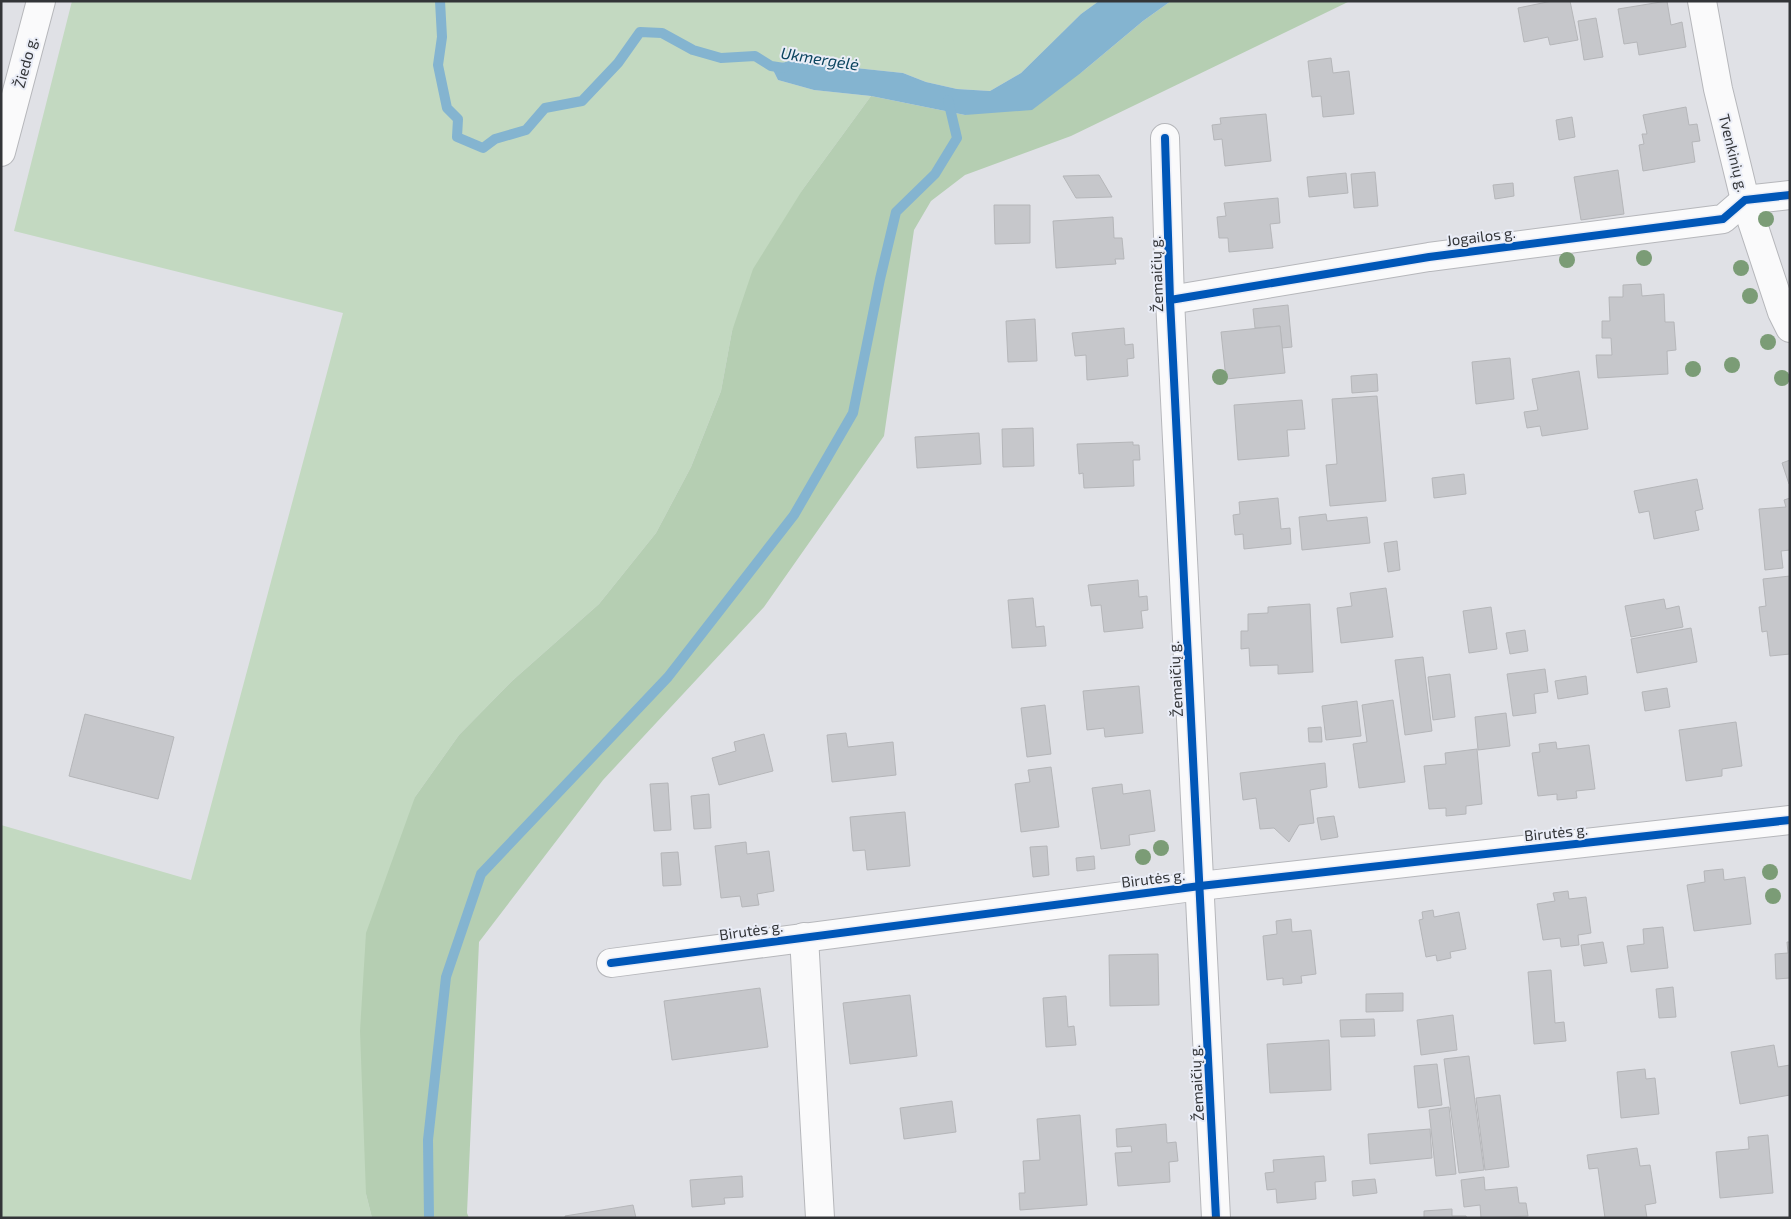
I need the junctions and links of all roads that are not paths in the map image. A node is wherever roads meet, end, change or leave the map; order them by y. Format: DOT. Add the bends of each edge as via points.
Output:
graph roads {
  1 [pos="41,1"];
  2 [pos="1702,1"];
  3 [pos="1165,138"];
  4 [pos="1,152"];
  5 [pos="1790,195"];
  6 [pos="1746,200"];
  7 [pos="1170,300"];
  8 [pos="1790,328"];
  9 [pos="1790,820"];
  10 [pos="1200,886"];
  11 [pos="804,937"];
  12 [pos="611,963"];
  13 [pos="820,1218"];
  14 [pos="1216,1218"];
  1 -- 4 [label="street, Žiedo g."];
  2 -- 6 [label="street, Tvenkinių g." via="1718,89"];
  3 -- 7 [label="street, Žemaičių g."];
  5 -- 6 [label="street"];
  6 -- 7 [label="street, Jogailos g." via="1723,219 1428,257"];
  6 -- 8 [label="street, Tvenkinių g."];
  7 -- 10 [label="street, Žemaičių g."];
  9 -- 10 [label="street, Birutės g."];
  10 -- 11 [label="street, Birutės g."];
  10 -- 14 [label="street, Žemaičių g."];
  11 -- 12 [label="street, Birutės g."];
  11 -- 13 [label="street, Birutės g."];
}
